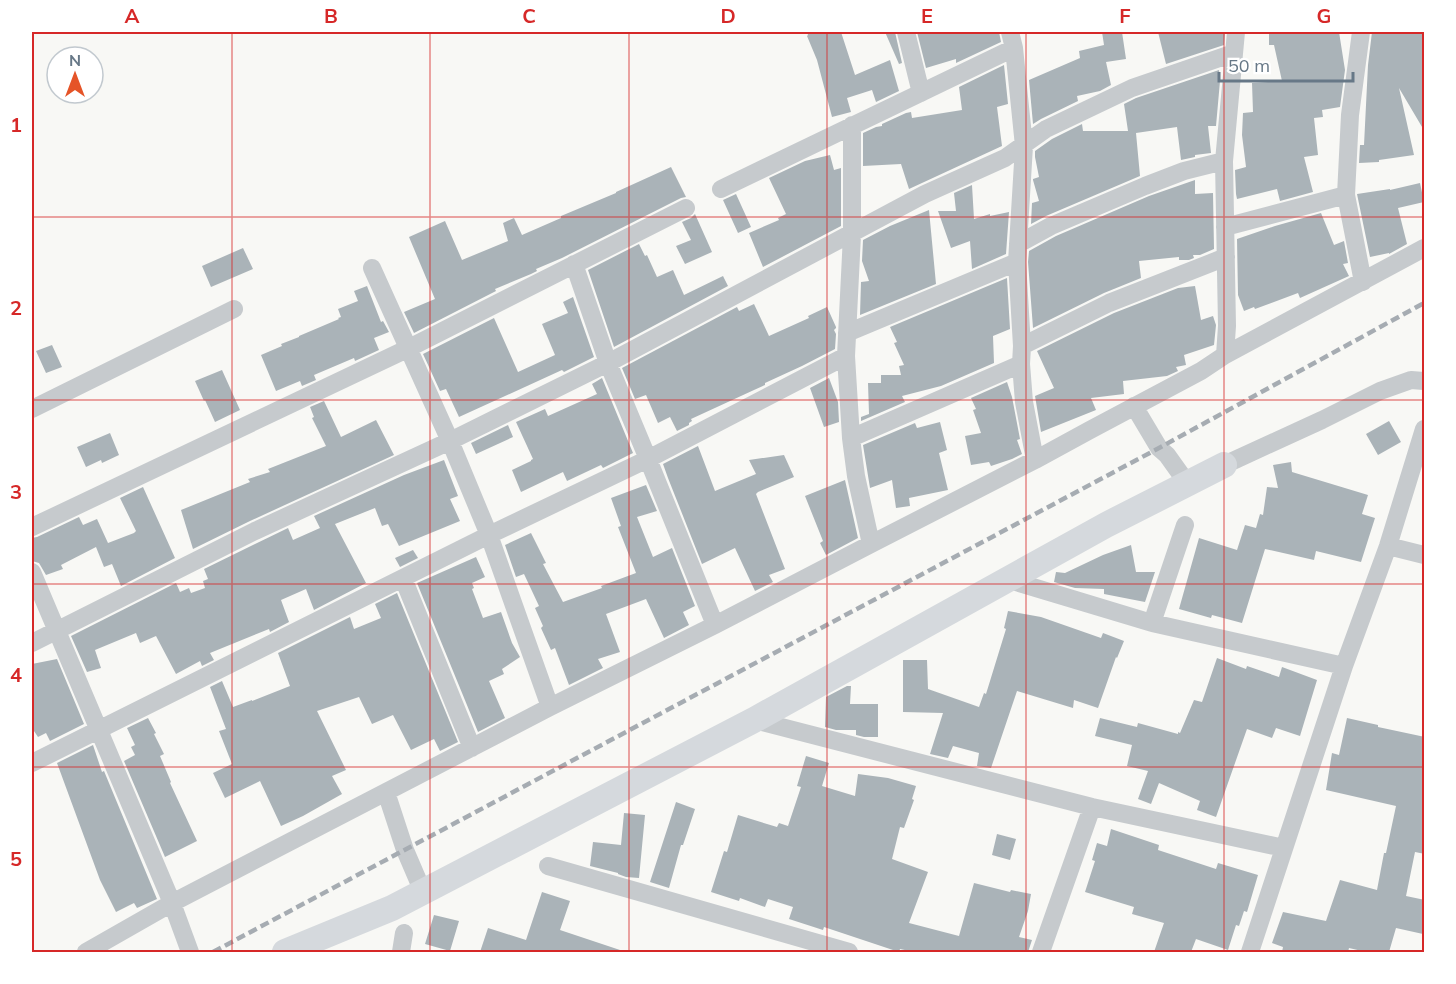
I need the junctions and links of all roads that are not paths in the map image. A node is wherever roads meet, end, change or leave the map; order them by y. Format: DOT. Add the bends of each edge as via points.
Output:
graph roads {
  1 [pos="906,32"];
  2 [pos="1236,32"];
  3 [pos="1361,32"];
  4 [pos="1012,40"];
  5 [pos="1234,53"];
  6 [pos="921,93"];
  7 [pos="852,125"];
  8 [pos="1024,146"];
  9 [pos="1224,161"];
  10 [pos="721,189"];
  11 [pos="1346,195"];
  12 [pos="686,208"];
  13 [pos="1225,227"];
  14 [pos="852,234"];
  15 [pos="1425,248"];
  16 [pos="1018,253"];
  17 [pos="1226,257"];
  18 [pos="574,264"];
  19 [pos="372,268"];
  20 [pos="1362,282"];
  21 [pos="234,309"];
  22 [pos="847,333"];
  23 [pos="407,349"];
  24 [pos="1021,355"];
  25 [pos="1225,355"];
  26 [pos="846,356"];
  27 [pos="608,363"];
  28 [pos="1425,381"];
  29 [pos="1134,406"];
  30 [pos="32,409"];
  31 [pos="1425,429"];
  32 [pos="850,438"];
  33 [pos="450,441"];
  34 [pos="648,459"];
  35 [pos="1035,460"];
  36 [pos="1224,465"];
  37 [pos="1187,483"];
  38 [pos="1185,525"];
  39 [pos="32,527"];
  40 [pos="489,535"];
  41 [pos="871,544"];
  42 [pos="1388,546"];
  43 [pos="1425,555"];
  44 [pos="32,572"];
  45 [pos="403,578"];
  46 [pos="1006,579"];
  47 [pos="1152,623"];
  48 [pos="714,626"];
  49 [pos="56,631"];
  50 [pos="32,643"];
  51 [pos="1344,666"];
  52 [pos="550,707"];
  53 [pos="754,720"];
  54 [pos="98,729"];
  55 [pos="472,748"];
  56 [pos="32,763"];
  57 [pos="386,792"];
  58 [pos="1092,807"];
  59 [pos="1284,848"];
  60 [pos="548,866"];
  61 [pos="423,892"];
  62 [pos="172,903"];
  63 [pos="404,933"];
  64 [pos="87,952"];
  65 [pos="190,952"];
  66 [pos="285,952"];
  67 [pos="401,952"];
  68 [pos="849,952"];
  69 [pos="1041,952"];
  70 [pos="1250,952"];
  1 -- 6 [label="street"];
  2 -- 5 [label="street"];
  3 -- 11 [label="street" via="1350,116"];
  4 -- 6 [label="street"];
  4 -- 8 [label="street"];
  5 -- 8 [label="street" via="1132,88 1046,129"];
  5 -- 9 [label="street"];
  6 -- 7 [label="street"];
  7 -- 10 [label="street"];
  7 -- 14 [label="street"];
  8 -- 14 [label="street"];
  8 -- 16 [label="street"];
  9 -- 13 [label="street"];
  9 -- 16 [label="street" via="1144,186 1051,226"];
  11 -- 13 [label="street"];
  11 -- 20 [label="street"];
  12 -- 18 [label="street"];
  13 -- 17 [label="street"];
  14 -- 22 [label="street"];
  14 -- 27 [label="street"];
  15 -- 20 [label="street"];
  16 -- 22 [label="street"];
  16 -- 24 [label="street"];
  17 -- 24 [label="street" via="1109,303"];
  17 -- 25 [label="street"];
  18 -- 23 [label="street"];
  18 -- 27 [label="street"];
  19 -- 23 [label="street"];
  20 -- 25 [label="street"];
  21 -- 30 [label="street"];
  22 -- 26 [label="street"];
  23 -- 33 [label="street"];
  23 -- 39 [label="street"];
  24 -- 32 [label="street"];
  24 -- 35 [label="street" via="1024,402"];
  25 -- 29 [label="street"];
  26 -- 32 [label="street"];
  26 -- 34 [label="street"];
  27 -- 33 [label="street"];
  27 -- 34 [label="street"];
  28 -- 36 [label="street" via="1411,380 1380,391"];
  29 -- 35 [label="street"];
  29 -- 37 [label="street"];
  31 -- 42 [label="street"];
  32 -- 41 [label="street"];
  33 -- 40 [label="street"];
  33 -- 49 [label="street" via="255,531"];
  34 -- 40 [label="street"];
  34 -- 48 [label="street"];
  35 -- 41 [label="street"];
  36 -- 37 [label="main road"];
  37 -- 46 [label="main road"];
  38 -- 47 [label="street"];
  40 -- 45 [label="street"];
  40 -- 52 [label="street"];
  41 -- 48 [label="street"];
  42 -- 43 [label="street"];
  42 -- 51 [label="street"];
  44 -- 49 [label="street"];
  45 -- 54 [label="street"];
  45 -- 55 [label="street"];
  46 -- 47 [label="street"];
  46 -- 53 [label="main road"];
  47 -- 51 [label="street"];
  48 -- 52 [label="street"];
  49 -- 50 [label="street"];
  49 -- 54 [label="street"];
  51 -- 59 [label="street"];
  52 -- 55 [label="street"];
  53 -- 58 [label="street"];
  53 -- 61 [label="main road"];
  54 -- 56 [label="street"];
  54 -- 62 [label="street"];
  55 -- 57 [label="street"];
  57 -- 61 [label="street"];
  57 -- 62 [label="street"];
  58 -- 59 [label="street"];
  58 -- 69 [label="street"];
  59 -- 70 [label="street"];
  60 -- 68 [label="street"];
  61 -- 66 [label="main road"];
  62 -- 64 [label="street"];
  62 -- 65 [label="street"];
  63 -- 67 [label="street"];
}
